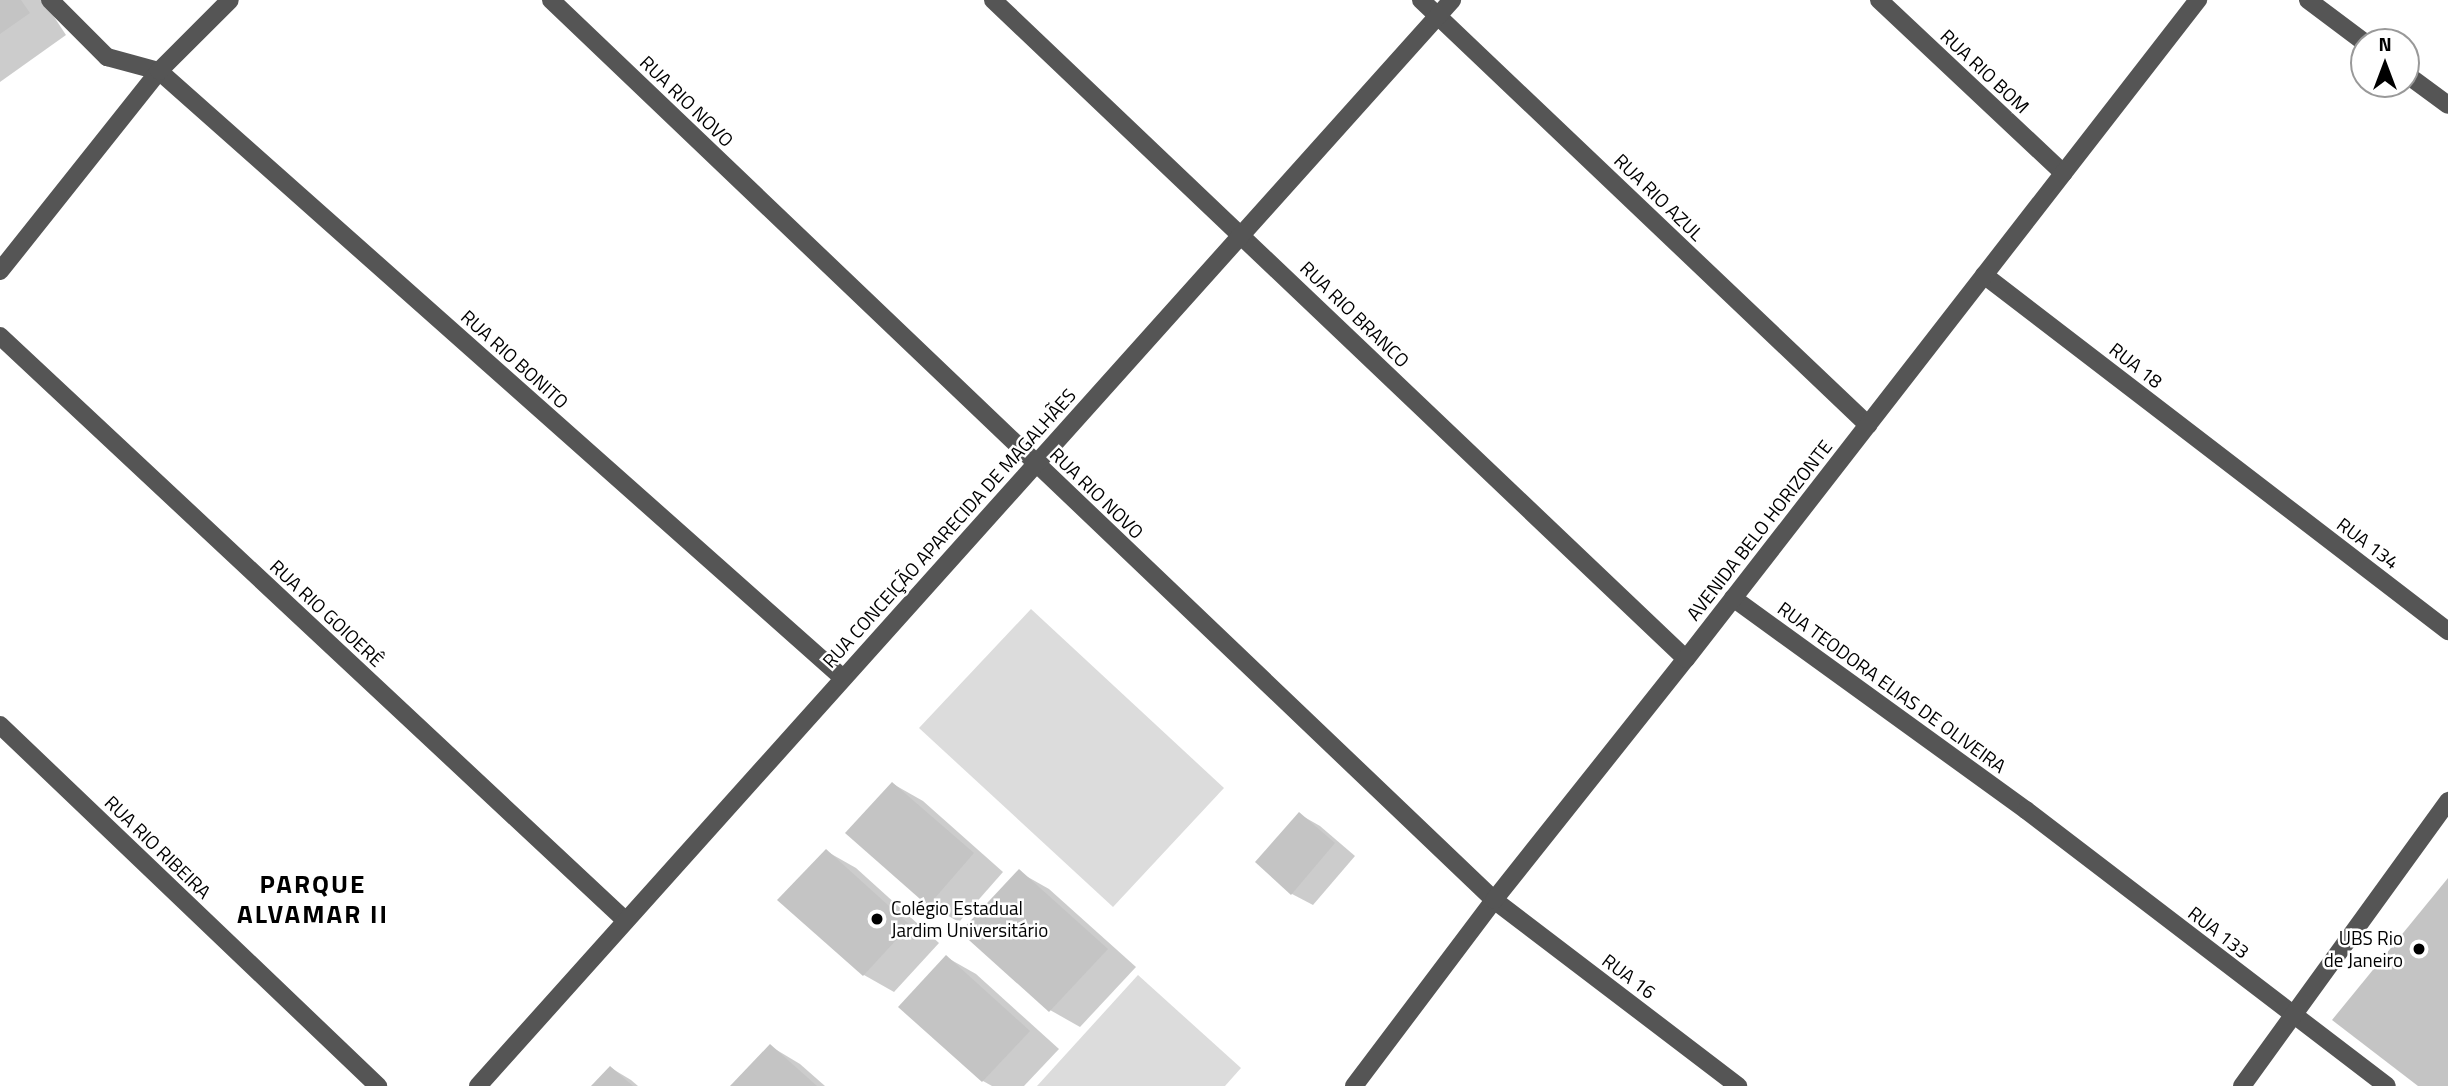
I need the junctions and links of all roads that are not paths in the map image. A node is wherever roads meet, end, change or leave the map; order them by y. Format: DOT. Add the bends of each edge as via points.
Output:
graph roads {
  1 [pos="50,0"];
  2 [pos="230,0"];
  3 [pos="551,0"];
  4 [pos="993,0"];
  5 [pos="1421,0"];
  6 [pos="1452,0"];
  7 [pos="1879,0"];
  8 [pos="2198,0"];
  9 [pos="2308,0"];
  10 [pos="1438,16"];
  11 [pos="2350,32"];
  12 [pos="159,71"];
  13 [pos="2420,84"];
  14 [pos="2448,105"];
  15 [pos="2063,173"];
  16 [pos="1241,235"];
  17 [pos="0,271"];
  18 [pos="1984,275"];
  19 [pos="0,336"];
  20 [pos="1868,425"];
  21 [pos="1035,463"];
  22 [pos="2262,489"];
  23 [pos="1733,598"];
  24 [pos="2448,631"];
  25 [pos="1686,659"];
  26 [pos="843,678"];
  27 [pos="0,725"];
  28 [pos="2448,801"];
  29 [pos="2026,810"];
  30 [pos="1494,900"];
  31 [pos="625,920"];
  32 [pos="2293,1016"];
  33 [pos="378,1086"];
  34 [pos="478,1086"];
  35 [pos="1354,1086"];
  36 [pos="1738,1086"];
  37 [pos="2242,1086"];
  38 [pos="2387,1086"];
  1 -- 12 [label="street" via="107,57"];
  2 -- 12 [label="street"];
  3 -- 21 [label="street, RUA RIO NOVO"];
  4 -- 16 [label="street, RUA RIO BRANCO"];
  5 -- 10 [label="street, RUA RIO AZUL"];
  6 -- 10 [label="street, RUA CONCEIÇÃO APARECIDA DE MAGALHÃES"];
  7 -- 15 [label="street, RUA RIO BOM"];
  8 -- 15 [label="street, AVENIDA BELO HORIZONTE"];
  9 -- 11 [label="street"];
  10 -- 16 [label="street, RUA CONCEIÇÃO APARECIDA DE MAGALHÃES"];
  10 -- 20 [label="street, RUA RIO AZUL"];
  12 -- 17 [label="street"];
  12 -- 26 [label="street, RUA RIO BONITO"];
  13 -- 14 [label="street"];
  15 -- 18 [label="street, AVENIDA BELO HORIZONTE"];
  16 -- 21 [label="street, RUA CONCEIÇÃO APARECIDA DE MAGALHÃES"];
  16 -- 25 [label="street, RUA RIO BRANCO"];
  18 -- 20 [label="street, AVENIDA BELO HORIZONTE"];
  18 -- 22 [label="street, RUA 18"];
  19 -- 31 [label="street, RUA RIO GOIOERÊ"];
  20 -- 23 [label="street, AVENIDA BELO HORIZONTE"];
  21 -- 26 [label="street, RUA CONCEIÇÃO APARECIDA DE MAGALHÃES"];
  21 -- 30 [label="street, RUA RIO NOVO"];
  22 -- 24 [label="street, RUA 134"];
  23 -- 25 [label="street, AVENIDA BELO HORIZONTE"];
  23 -- 29 [label="street, RUA TEODORA ELIAS DE OLIVEIRA"];
  25 -- 30 [label="street, AVENIDA BELO HORIZONTE"];
  26 -- 31 [label="street, RUA CONCEIÇÃO APARECIDA DE MAGALHÃES"];
  27 -- 33 [label="street, RUA RIO RIBEIRA"];
  28 -- 32 [label="street"];
  29 -- 32 [label="street, RUA 133"];
  30 -- 35 [label="street, AVENIDA BELO HORIZONTE"];
  30 -- 36 [label="street, RUA 16"];
  31 -- 34 [label="street, RUA CONCEIÇÃO APARECIDA DE MAGALHÃES"];
  32 -- 37 [label="street"];
  32 -- 38 [label="street, RUA 133"];
}
